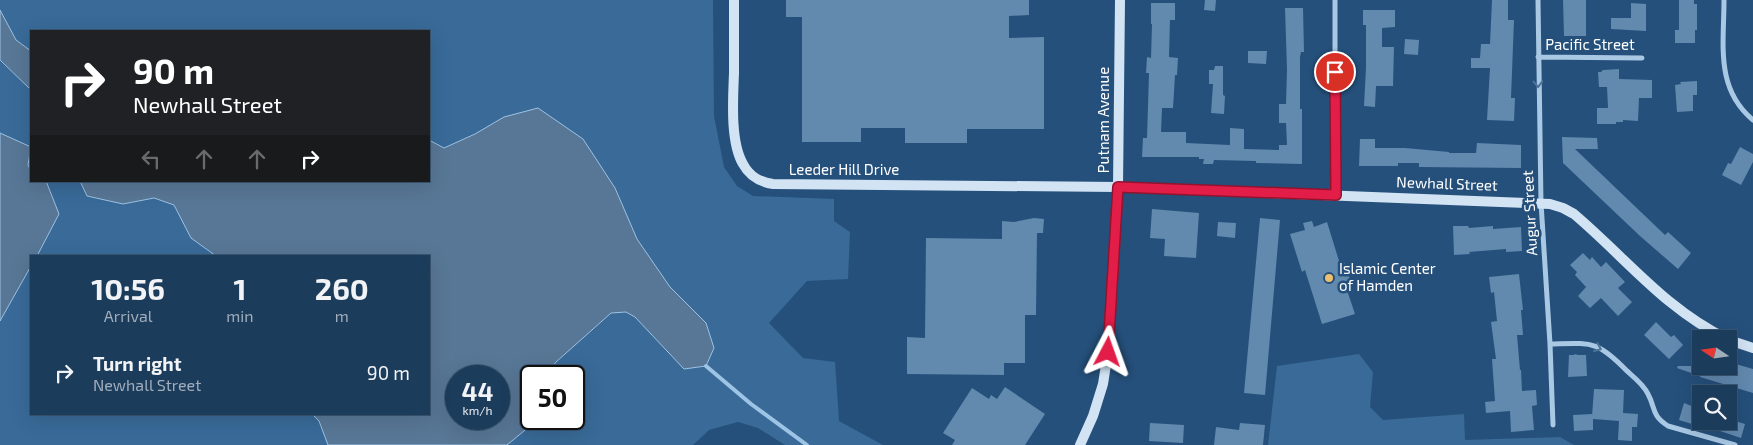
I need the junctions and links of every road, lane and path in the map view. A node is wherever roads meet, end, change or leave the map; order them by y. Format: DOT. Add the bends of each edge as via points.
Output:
graph roads {
  1 [pos="734,0"];
  2 [pos="1120,0"];
  3 [pos="1335,0"];
  4 [pos="1538,0"];
  5 [pos="1724,0"];
  6 [pos="1538,57"];
  7 [pos="1642,58"];
  8 [pos="1753,120"];
  9 [pos="1118,187"];
  10 [pos="1336,195"];
  11 [pos="1540,203"];
  12 [pos="1712,330"];
  13 [pos="1738,343"];
  14 [pos="1550,344"];
  15 [pos="1753,348"];
  16 [pos="1554,425"];
  17 [pos="1080,445"];
  18 [pos="1735,445"];
  1 -- 9 [label="street, Leeder Hill Drive" via="733,113 736,139 742,163 748,173 760,182"];
  2 -- 9 [label="street, Putnam Avenue"];
  3 -- 10 [label="street"];
  4 -- 6 [label="street, Augur Street"];
  5 -- 8 [label="street" via="1724,57 1730,92"];
  6 -- 7 [label="street, Pacific Street"];
  6 -- 11 [label="street, Augur Street, one-way"];
  9 -- 10 [label="street, Newhall Street"];
  9 -- 17 [label="street, Putnam Avenue" via="1107,360 1093,416"];
  10 -- 11 [label="street, Newhall Street"];
  11 -- 12 [label="street, Newhall Street" via="1574,214 1672,305"];
  11 -- 14 [label="street, Augur Street"];
  13 -- 15 [label="street, Newhall Street"];
  14 -- 16 [label="street, Augur Street"];
  14 -- 18 [label="street, one-way" via="1599,346 1645,389 1658,420 1668,426"];
}
